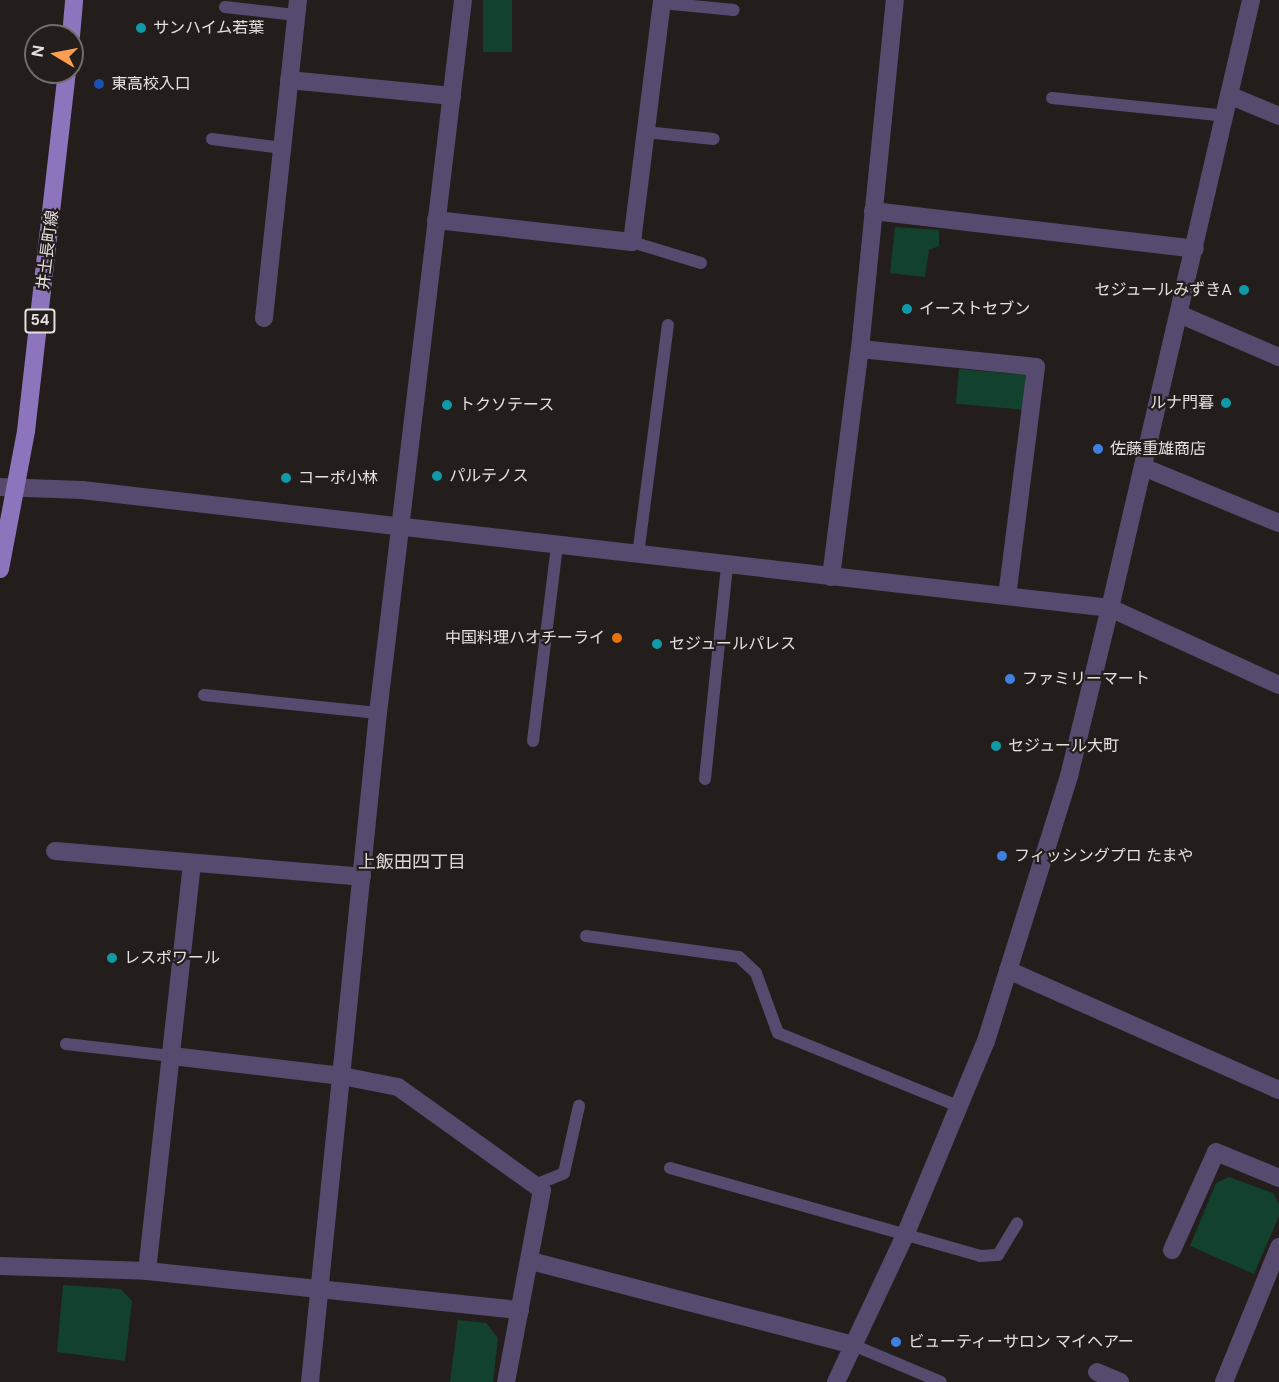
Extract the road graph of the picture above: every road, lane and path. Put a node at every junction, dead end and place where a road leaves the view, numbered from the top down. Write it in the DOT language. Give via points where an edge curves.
graph roads {
  1 [pos="74,0"];
  2 [pos="463,0"];
  3 [pos="896,0"];
  4 [pos="1251,0"];
  5 [pos="662,1"];
  6 [pos="225,7"];
  7 [pos="297,7"];
  8 [pos="734,10"];
  9 [pos="72,24"];
  10 [pos="289,80"];
  11 [pos="65,84"];
  12 [pos="452,96"];
  13 [pos="1231,96"];
  14 [pos="1052,98"];
  15 [pos="1227,116"];
  16 [pos="1279,116"];
  17 [pos="645,132"];
  18 [pos="212,139"];
  19 [pos="714,140"];
  20 [pos="282,148"];
  21 [pos="873,211"];
  22 [pos="436,220"];
  23 [pos="632,242"];
  24 [pos="1195,249"];
  25 [pos="700,263"];
  26 [pos="1179,314"];
  27 [pos="264,318"];
  28 [pos="668,325"];
  29 [pos="860,349"];
  30 [pos="1279,357"];
  31 [pos="1143,467"];
  32 [pos="9,487"];
  33 [pos="1279,523"];
  34 [pos="401,527"];
  35 [pos="557,545"];
  36 [pos="638,555"];
  37 [pos="728,565"];
  38 [pos="0,569"];
  39 [pos="831,577"];
  40 [pos="1007,595"];
  41 [pos="1110,608"];
  42 [pos="1279,685"];
  43 [pos="204,695"];
  44 [pos="378,713"];
  45 [pos="532,741"];
  46 [pos="705,779"];
  47 [pos="55,851"];
  48 [pos="192,864"];
  49 [pos="362,877"];
  50 [pos="586,936"];
  51 [pos="1008,970"];
  52 [pos="66,1044"];
  53 [pos="172,1056"];
  54 [pos="342,1076"];
  55 [pos="1279,1090"];
  56 [pos="579,1106"];
  57 [pos="958,1106"];
  58 [pos="670,1168"];
  59 [pos="1279,1178"];
  60 [pos="536,1185"];
  61 [pos="1017,1223"];
  62 [pos="906,1233"];
  63 [pos="1279,1247"];
  64 [pos="1172,1250"];
  65 [pos="531,1261"];
  66 [pos="0,1266"];
  67 [pos="147,1270"];
  68 [pos="322,1288"];
  69 [pos="520,1310"];
  70 [pos="852,1345"];
  71 [pos="1097,1372"];
  72 [pos="310,1382"];
  73 [pos="506,1382"];
  74 [pos="836,1382"];
  75 [pos="941,1382"];
  76 [pos="1120,1382"];
  77 [pos="1224,1382"];
  1 -- 9 [label="main road"];
  2 -- 12 [label="street"];
  3 -- 21 [label="street"];
  4 -- 13 [label="street"];
  5 -- 8 [label="lane"];
  5 -- 17 [label="street"];
  6 -- 7 [label="lane"];
  7 -- 10 [label="street"];
  10 -- 12 [label="street"];
  10 -- 20 [label="street"];
  11 -- 32 [label="main road, 井土長町線 / 54"];
  12 -- 22 [label="street"];
  13 -- 15 [label="street"];
  13 -- 16 [label="street"];
  14 -- 15 [label="lane"];
  15 -- 24 [label="street"];
  17 -- 19 [label="lane"];
  17 -- 23 [label="street"];
  18 -- 20 [label="lane"];
  20 -- 27 [label="street"];
  21 -- 24 [label="street"];
  21 -- 29 [label="street"];
  22 -- 23 [label="street"];
  22 -- 34 [label="street"];
  23 -- 25 [label="lane"];
  24 -- 26 [label="street"];
  26 -- 30 [label="street"];
  26 -- 31 [label="street"];
  28 -- 36 [label="lane"];
  29 -- 39 [label="street"];
  29 -- 40 [label="street" via="1036,367"];
  31 -- 33 [label="street"];
  31 -- 41 [label="street"];
  32 -- 34 [label="street" via="82,490"];
  32 -- 38 [label="main road, 井土長町線 / 54"];
  34 -- 35 [label="street"];
  34 -- 44 [label="street"];
  35 -- 36 [label="street"];
  35 -- 45 [label="lane"];
  36 -- 37 [label="street"];
  37 -- 39 [label="street"];
  37 -- 46 [label="lane"];
  39 -- 40 [label="street"];
  40 -- 41 [label="street"];
  41 -- 42 [label="street"];
  41 -- 51 [label="street" via="1069,776"];
  43 -- 44 [label="lane"];
  44 -- 49 [label="street"];
  47 -- 48 [label="street"];
  48 -- 49 [label="street"];
  48 -- 53 [label="street"];
  49 -- 54 [label="street"];
  50 -- 57 [label="lane" via="740,957 756,973 778,1033"];
  51 -- 55 [label="street"];
  51 -- 57 [label="street" via="986,1041"];
  52 -- 53 [label="lane"];
  53 -- 54 [label="street"];
  53 -- 67 [label="street"];
  54 -- 60 [label="street" via="398,1087"];
  54 -- 68 [label="street"];
  56 -- 60 [label="lane" via="564,1173"];
  57 -- 62 [label="street"];
  58 -- 62 [label="lane"];
  59 -- 64 [label="street" via="1216,1152"];
  60 -- 65 [label="street" via="542,1190"];
  61 -- 62 [label="lane" via="998,1255 980,1256"];
  62 -- 70 [label="street"];
  63 -- 77 [label="street"];
  65 -- 69 [label="street"];
  65 -- 70 [label="street"];
  66 -- 67 [label="street"];
  67 -- 68 [label="street"];
  68 -- 69 [label="street"];
  68 -- 72 [label="street"];
  69 -- 73 [label="street"];
  70 -- 74 [label="street"];
  70 -- 75 [label="lane"];
  71 -- 76 [label="street"];
}
